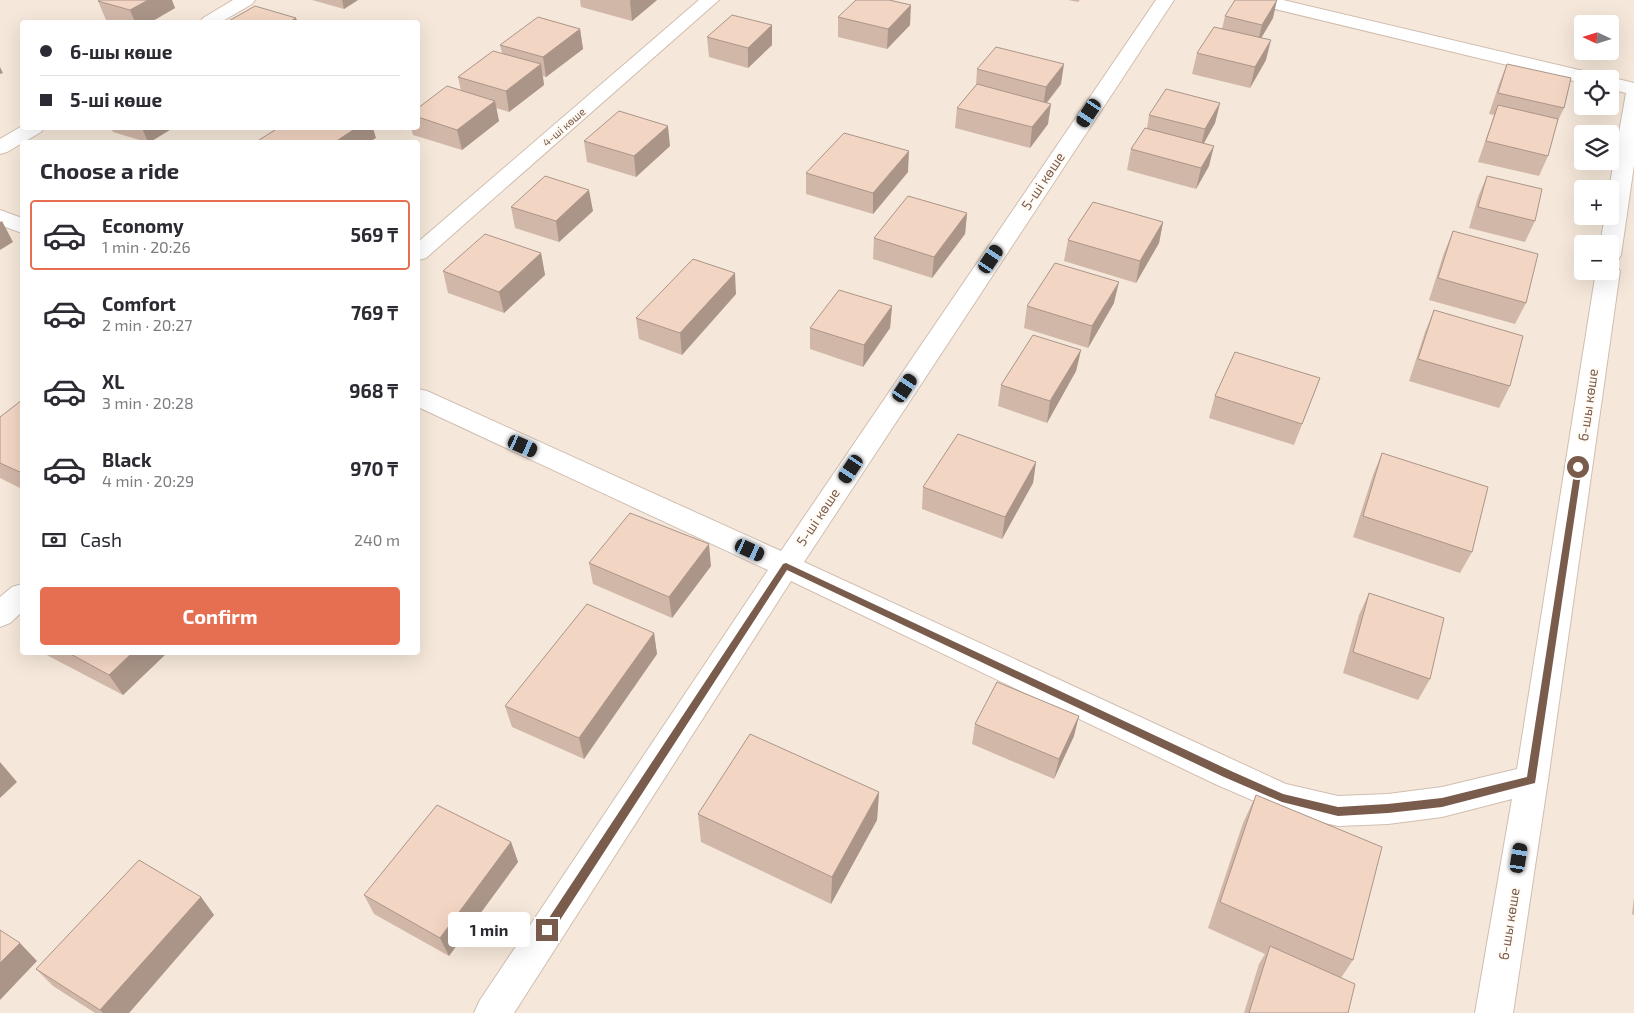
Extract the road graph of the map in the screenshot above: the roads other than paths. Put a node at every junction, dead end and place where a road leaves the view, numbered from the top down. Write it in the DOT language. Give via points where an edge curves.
graph roads {
  1 [pos="246,0"];
  2 [pos="710,0"];
  3 [pos="1165,0"];
  4 [pos="1260,0"];
  5 [pos="212,20"];
  6 [pos="1574,75"];
  7 [pos="1619,85"];
  8 [pos="1634,89"];
  9 [pos="1634,94"];
  10 [pos="31,130"];
  11 [pos="0,148"];
  12 [pos="0,216"];
  13 [pos="20,225"];
  14 [pos="1613,235"];
  15 [pos="420,251"];
  16 [pos="1607,280"];
  17 [pos="420,398"];
  18 [pos="786,566"];
  19 [pos="20,597"];
  20 [pos="0,614"];
  21 [pos="1532,780"];
  22 [pos="493,1013"];
  23 [pos="1494,1013"];
  1 -- 5 [label="street"];
  2 -- 15 [label="street, 4-ші көше"];
  3 -- 18 [label="street, 5-ші көше"];
  4 -- 6 [label="street"];
  7 -- 8 [label="street"];
  9 -- 14 [label="street"];
  10 -- 11 [label="street"];
  12 -- 13 [label="street"];
  16 -- 21 [label="street, 6-шы көше"];
  17 -- 18 [label="street"];
  18 -- 21 [label="street" via="1282,798 1338,811 1388,809 1442,802"];
  18 -- 22 [label="street, 5-ші көше"];
  19 -- 20 [label="street"];
  21 -- 23 [label="street, 6-шы көше"];
}
